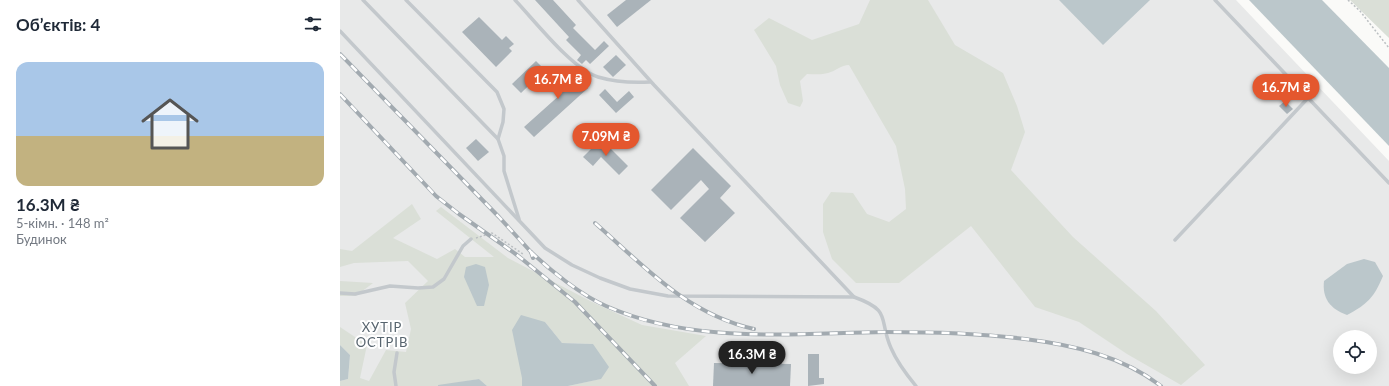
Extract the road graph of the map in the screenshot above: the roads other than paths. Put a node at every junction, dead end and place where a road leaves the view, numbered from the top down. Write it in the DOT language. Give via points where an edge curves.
graph roads {
  1 [pos="363,0"];
  2 [pos="406,0"];
  3 [pos="515,0"];
  4 [pos="578,0"];
  5 [pos="1215,0"];
  6 [pos="340,31"];
  7 [pos="650,82"];
  8 [pos="1308,98"];
  9 [pos="498,139"];
  10 [pos="1389,183"];
  11 [pos="519,220"];
  12 [pos="471,239"];
  13 [pos="1175,240"];
  14 [pos="340,293"];
  15 [pos="854,297"];
  16 [pos="397,353"];
  17 [pos="396,386"];
  18 [pos="916,386"];
  1 -- 9 [label="lane"];
  2 -- 9 [label="lane" via="497,92 504,108"];
  3 -- 7 [label="lane" via="575,63 598,77 632,83"];
  4 -- 7 [label="lane"];
  5 -- 8 [label="lane"];
  6 -- 11 [label="lane"];
  7 -- 15 [label="lane"];
  8 -- 10 [label="lane"];
  8 -- 13 [label="lane"];
  9 -- 11 [label="lane" via="504,156 504,171"];
  11 -- 15 [label="lane" via="545,248 572,265 630,289 668,296"];
  12 -- 14 [label="lane" via="463,246 444,279 433,287 390,286 355,294"];
  15 -- 18 [label="lane" via="879,310 884,318 889,345 896,361"];
  16 -- 17 [label="lane" via="394,372"];
}
